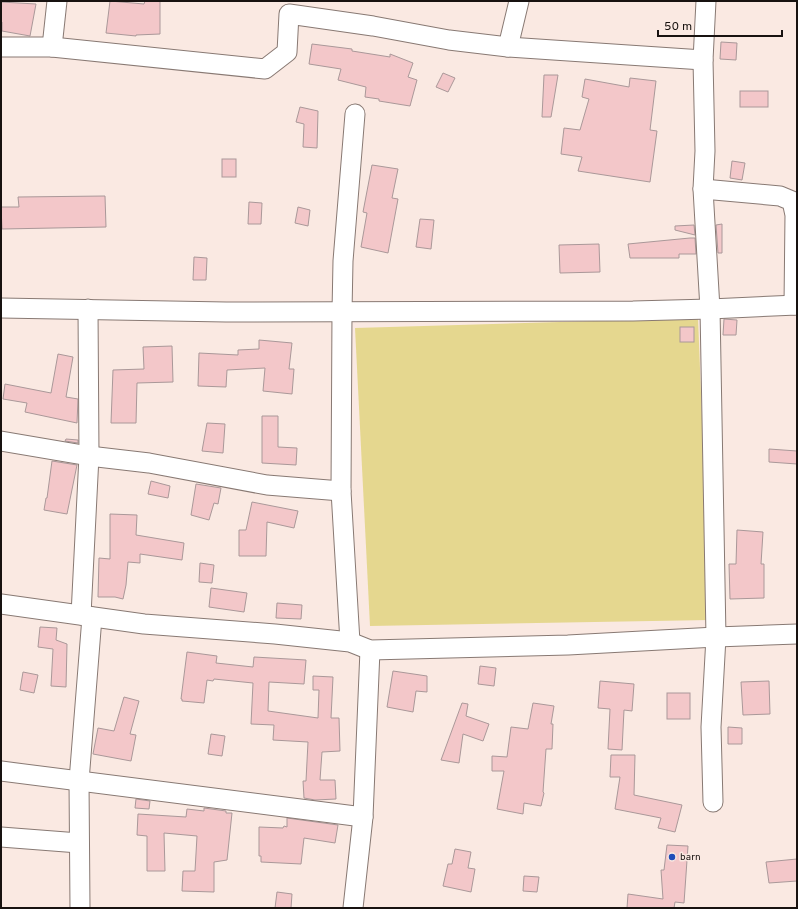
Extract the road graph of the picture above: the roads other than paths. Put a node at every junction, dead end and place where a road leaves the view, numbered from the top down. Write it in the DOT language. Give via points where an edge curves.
graph roads {
  1 [pos="57,1"];
  2 [pos="519,1"];
  3 [pos="706,1"];
  4 [pos="1,47"];
  5 [pos="52,47"];
  6 [pos="508,47"];
  7 [pos="703,60"];
  8 [pos="355,114"];
  9 [pos="703,189"];
  10 [pos="796,305"];
  11 [pos="1,308"];
  12 [pos="88,309"];
  13 [pos="710,309"];
  14 [pos="342,312"];
  15 [pos="1,440"];
  16 [pos="89,456"];
  17 [pos="341,491"];
  18 [pos="1,604"];
  19 [pos="86,616"];
  20 [pos="797,634"];
  21 [pos="716,637"];
  22 [pos="350,642"];
  23 [pos="370,650"];
  24 [pos="1,771"];
  25 [pos="79,781"];
  26 [pos="713,802"];
  27 [pos="363,817"];
  28 [pos="1,837"];
  29 [pos="79,843"];
  30 [pos="80,908"];
  31 [pos="353,908"];
  1 -- 5 [label="street"];
  2 -- 6 [label="street"];
  3 -- 7 [label="street"];
  4 -- 5 [label="street"];
  5 -- 6 [label="street" via="265,70 287,52 289,14"];
  6 -- 7 [label="street"];
  7 -- 9 [label="street"];
  8 -- 14 [label="street" via="343,261"];
  9 -- 10 [label="street" via="780,196 792,201 795,215"];
  9 -- 13 [label="street"];
  10 -- 13 [label="street"];
  11 -- 12 [label="street"];
  12 -- 14 [label="street"];
  12 -- 16 [label="street"];
  13 -- 14 [label="street"];
  13 -- 21 [label="street"];
  14 -- 17 [label="street"];
  15 -- 16 [label="street"];
  16 -- 17 [label="street" via="149,463 267,485"];
  16 -- 19 [label="street"];
  17 -- 22 [label="street"];
  18 -- 19 [label="street"];
  19 -- 22 [label="street" via="144,624"];
  19 -- 25 [label="street"];
  20 -- 21 [label="street"];
  21 -- 23 [label="street" via="568,645"];
  21 -- 26 [label="street" via="711,727"];
  22 -- 23 [label="street"];
  23 -- 27 [label="street"];
  24 -- 25 [label="street"];
  25 -- 27 [label="street"];
  25 -- 29 [label="street"];
  27 -- 31 [label="street"];
  28 -- 29 [label="street"];
  29 -- 30 [label="street"];
}
